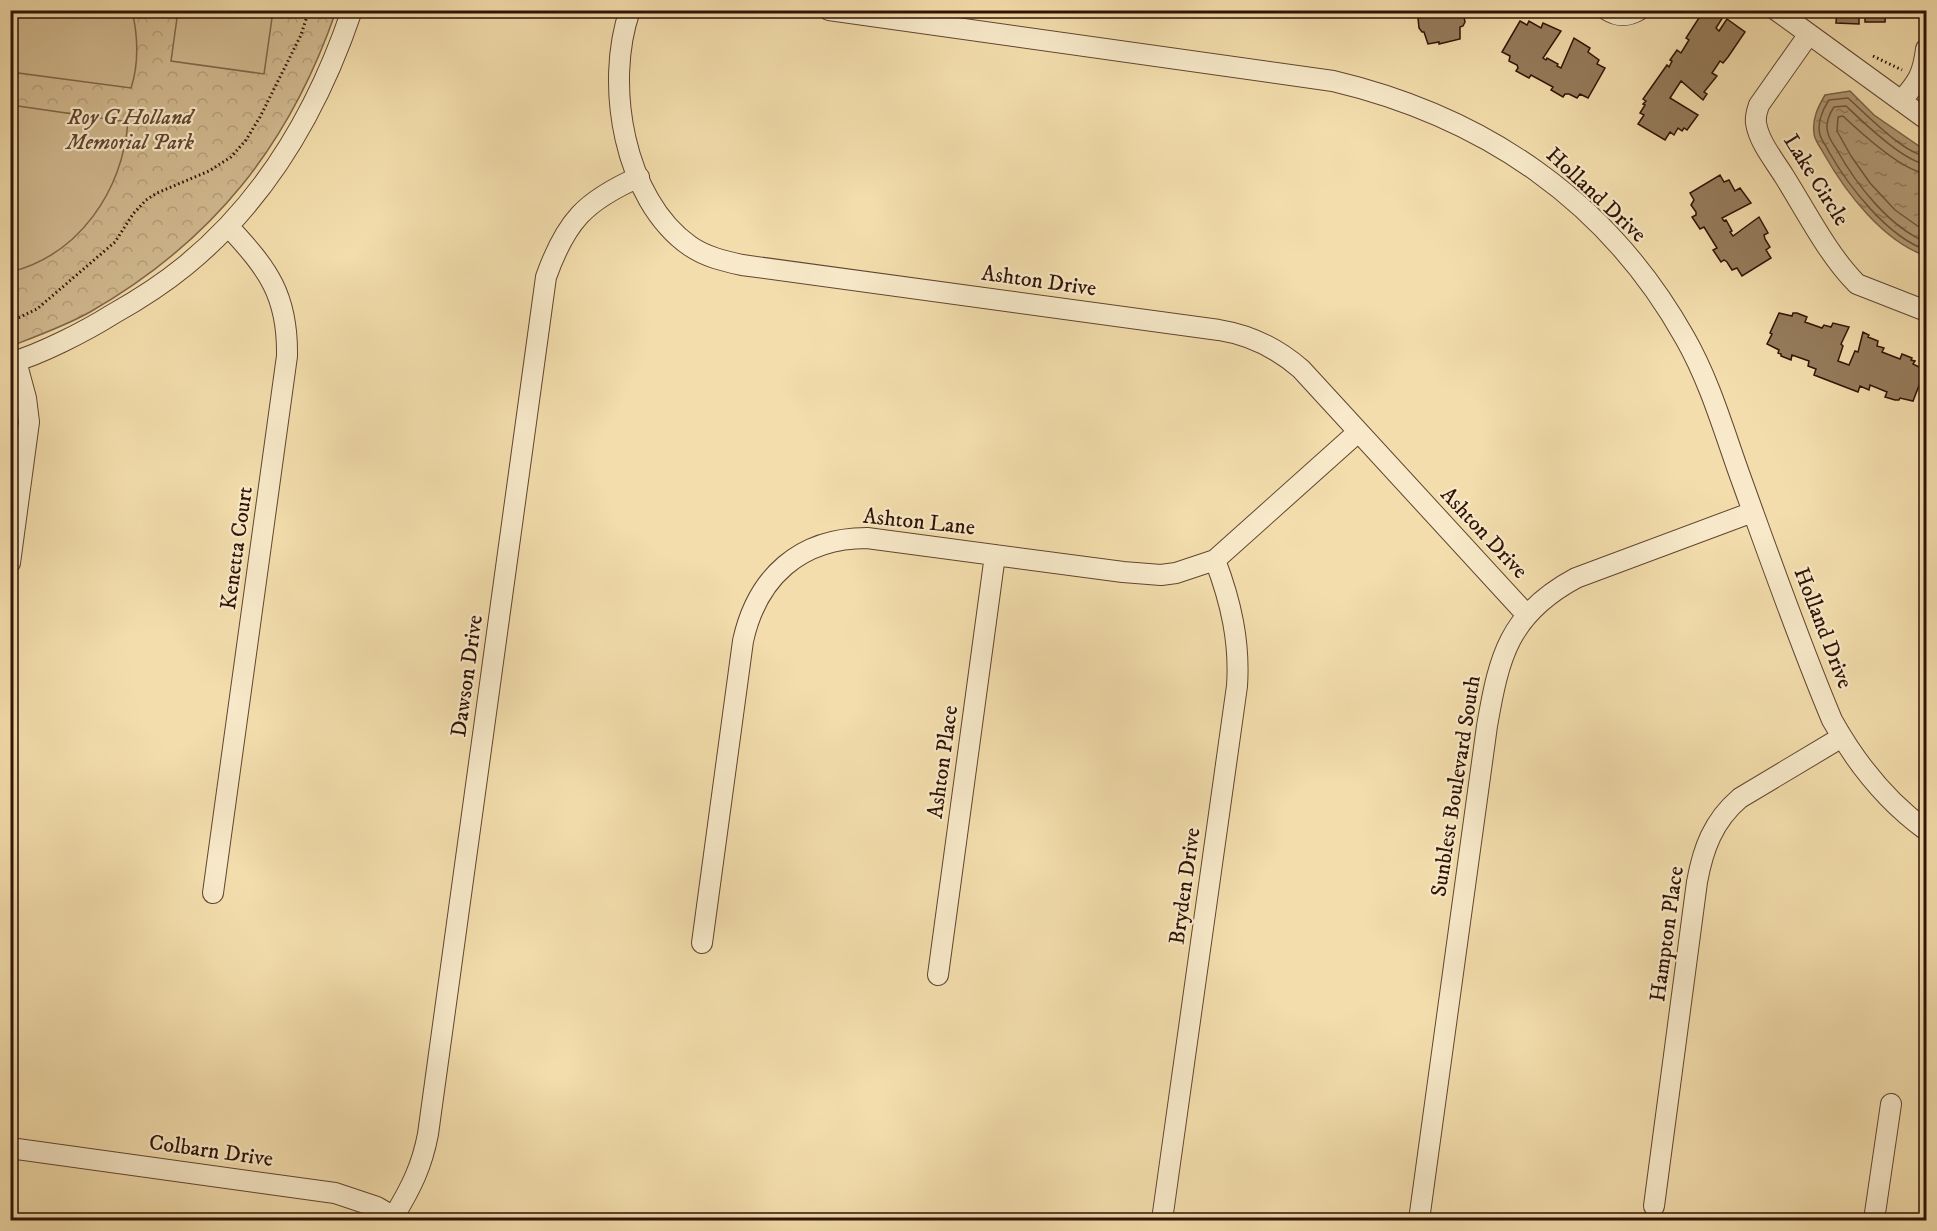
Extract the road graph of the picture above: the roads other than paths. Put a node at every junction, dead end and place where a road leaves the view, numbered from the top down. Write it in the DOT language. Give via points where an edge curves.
graph roads {
  1 [pos="352,10"];
  2 [pos="630,10"];
  3 [pos="829,10"];
  4 [pos="1607,10"];
  5 [pos="1639,10"];
  6 [pos="1776,10"];
  7 [pos="1809,34"];
  8 [pos="1926,49"];
  9 [pos="1901,101"];
  10 [pos="1926,119"];
  11 [pos="639,177"];
  12 [pos="228,226"];
  13 [pos="1926,311"];
  14 [pos="13,362"];
  15 [pos="1358,432"];
  16 [pos="1753,512"];
  17 [pos="995,555"];
  18 [pos="1215,560"];
  19 [pos="10,563"];
  20 [pos="1526,614"];
  21 [pos="1842,737"];
  22 [pos="1926,830"];
  23 [pos="213,893"];
  24 [pos="702,943"];
  25 [pos="938,975"];
  26 [pos="1891,1104"];
  27 [pos="10,1148"];
  28 [pos="1654,1206"];
  29 [pos="397,1218"];
  30 [pos="1162,1221"];
  31 [pos="1419,1221"];
  32 [pos="1874,1221"];
  1 -- 12 [label="street" via="311,110 278,164"];
  2 -- 11 [label="street, Ashton Drive" via="620,54 618,96"];
  3 -- 16 [label="street, Holland Drive" via="1333,81 1409,103 1494,143 1530,165 1570,198 1638,266 1703,374"];
  4 -- 5 [label="street" via="1626,16"];
  6 -- 7 [label="street"];
  7 -- 9 [label="street"];
  7 -- 13 [label="street, Lake Circle" via="1759,105 1756,124 1848,276 1857,284"];
  8 -- 9 [label="street" via="1917,84"];
  9 -- 10 [label="street"];
  11 -- 15 [label="street, Ashton Drive" via="651,206 666,226 689,246 717,259 1241,334 1291,360"];
  11 -- 29 [label="street, Dawson Drive" via="603,195 580,215 556,251 546,277 428,1134 420,1167"];
  12 -- 14 [label="street" via="184,267 138,300"];
  12 -- 23 [label="street, Kenetta Court" via="261,263 274,285 286,325 287,356"];
  14 -- 19 [label="street" via="26,398 29,422"];
  15 -- 18 [label="street, Ashton Lane"];
  15 -- 20 [label="street, Ashton Drive"];
  16 -- 20 [label="street, Sunblest Boulevard South" via="1575,578"];
  16 -- 21 [label="street, Holland Drive" via="1824,701"];
  17 -- 18 [label="street, Ashton Lane" via="1153,575 1191,570"];
  17 -- 24 [label="street, Ashton Lane" via="879,539 846,539 802,553 783,566 765,587 750,615 743,641"];
  17 -- 25 [label="street, Ashton Place"];
  18 -- 30 [label="street, Bryden Drive" via="1238,644 1238,675"];
  20 -- 31 [label="street, Sunblest Boulevard South" via="1505,650 1492,694"];
  21 -- 22 [label="street, Holland Drive" via="1884,793"];
  21 -- 28 [label="street, Hampton Place" via="1740,798 1708,840 1697,882"];
  26 -- 32 [label="street"];
  27 -- 29 [label="street, Colbarn Drive" via="335,1193"];
}
